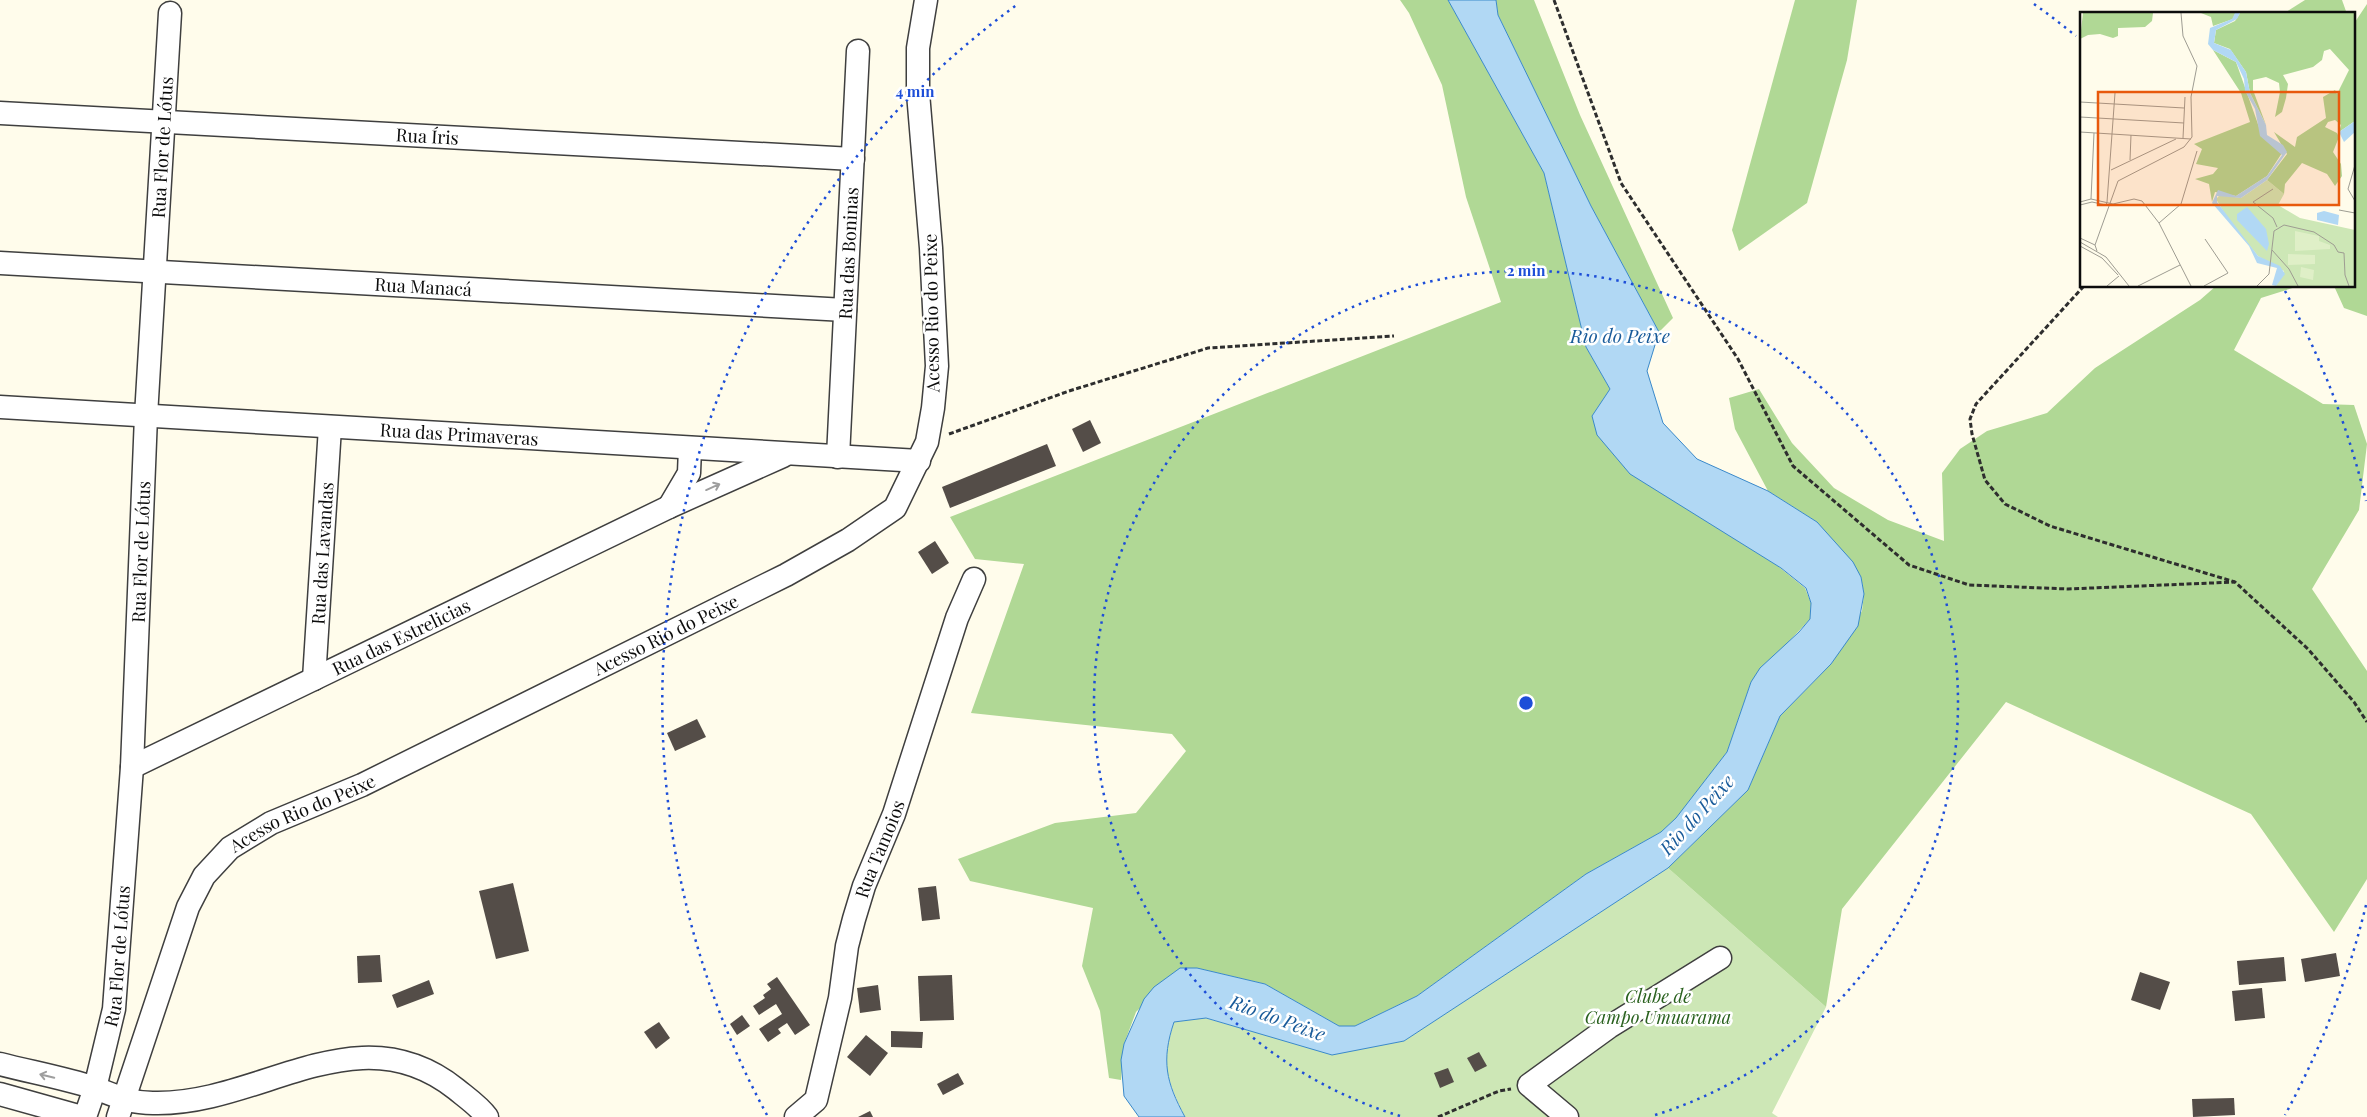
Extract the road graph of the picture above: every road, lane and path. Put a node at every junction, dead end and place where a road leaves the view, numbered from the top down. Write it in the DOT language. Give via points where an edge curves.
graph roads {
  1 [pos="926,0"];
  2 [pos="1554,0"];
  3 [pos="170,13"];
  4 [pos="858,51"];
  5 [pos="0,113"];
  6 [pos="163,122"];
  7 [pos="853,159"];
  8 [pos="0,263"];
  9 [pos="154,272"];
  10 [pos="2082,288"];
  11 [pos="845,310"];
  12 [pos="1394,336"];
  13 [pos="0,407"];
  14 [pos="146,416"];
  15 [pos="330,427"];
  16 [pos="690,448"];
  17 [pos="923,452"];
  18 [pos="787,454"];
  19 [pos="838,457"];
  20 [pos="669,507"];
  21 [pos="974,579"];
  22 [pos="2235,582"];
  23 [pos="314,680"];
  24 [pos="2367,722"];
  25 [pos="132,767"];
  26 [pos="1720,958"];
  27 [pos="0,1064"];
  28 [pos="1529,1085"];
  29 [pos="95,1088"];
  30 [pos="0,1094"];
  31 [pos="121,1109"];
  32 [pos="84,1117"];
  33 [pos="488,1117"];
  34 [pos="796,1117"];
  35 [pos="1438,1117"];
  36 [pos="1567,1117"];
  1 -- 17 [label="street, Acesso Rio do Peixe" via="918,48 918,93 932,248 936,366 933,408"];
  2 -- 22 [label="path" via="1621,183 1738,359 1793,466 1800,472 1909,565 1968,585 2068,589"];
  3 -- 6 [label="street, Rua Flor de Lótus"];
  4 -- 7 [label="street, Rua das Boninas"];
  5 -- 6 [label="street, Rua Íris"];
  6 -- 7 [label="street, Rua Íris"];
  6 -- 9 [label="street, Rua Flor de Lótus"];
  7 -- 11 [label="street, Rua das Boninas"];
  8 -- 9 [label="street, Rua Manacá"];
  9 -- 11 [label="street, Rua Manacá"];
  9 -- 14 [label="street, Rua Flor de Lótus"];
  10 -- 22 [label="path" via="1976,404 1970,419 1985,480 2005,504 2050,526"];
  11 -- 19 [label="street, Rua das Boninas"];
  12 -- 17 [label="path" via="1208,348 1069,391"];
  13 -- 14 [label="street, Rua das Primaveras"];
  14 -- 15 [label="street, Rua das Primaveras"];
  14 -- 25 [label="street, Rua Flor de Lótus"];
  15 -- 16 [label="street, Rua das Primaveras"];
  15 -- 23 [label="street, Rua das Lavandas"];
  16 -- 18 [label="street, Rua das Primaveras"];
  16 -- 20 [label="street" via="688,473"];
  17 -- 19 [label="street, Rua das Primaveras"];
  17 -- 31 [label="street, Acesso Rio do Peixe" via="895,508 848,540 786,575 362,785 271,823 230,848 204,876 188,907"];
  18 -- 19 [label="street, Rua das Primaveras"];
  20 -- 18 [label="street, Rua das Estrelicias, one-way"];
  20 -- 23 [label="street, Rua das Estrelicias"];
  21 -- 34 [label="street, Rua Tamoios" via="958,618 894,814 864,886 847,946 840,998 816,1100"];
  22 -- 24 [label="path" via="2308,649"];
  23 -- 25 [label="street, Rua das Estrelicias"];
  25 -- 29 [label="street, Rua Flor de Lótus" via="114,1009"];
  26 -- 28 [label="street" via="1609,1027"];
  29 -- 27 [label="street, one-way"];
  28 -- 35 [label="path" via="1499,1091"];
  28 -- 36 [label="street"];
  29 -- 31 [label="street"];
  29 -- 32 [label="street, Rua Flor de Lótus"];
  30 -- 32 [label="street"];
  31 -- 33 [label="street" via="217,1095 362,1056 390,1058 440,1077"];
}
